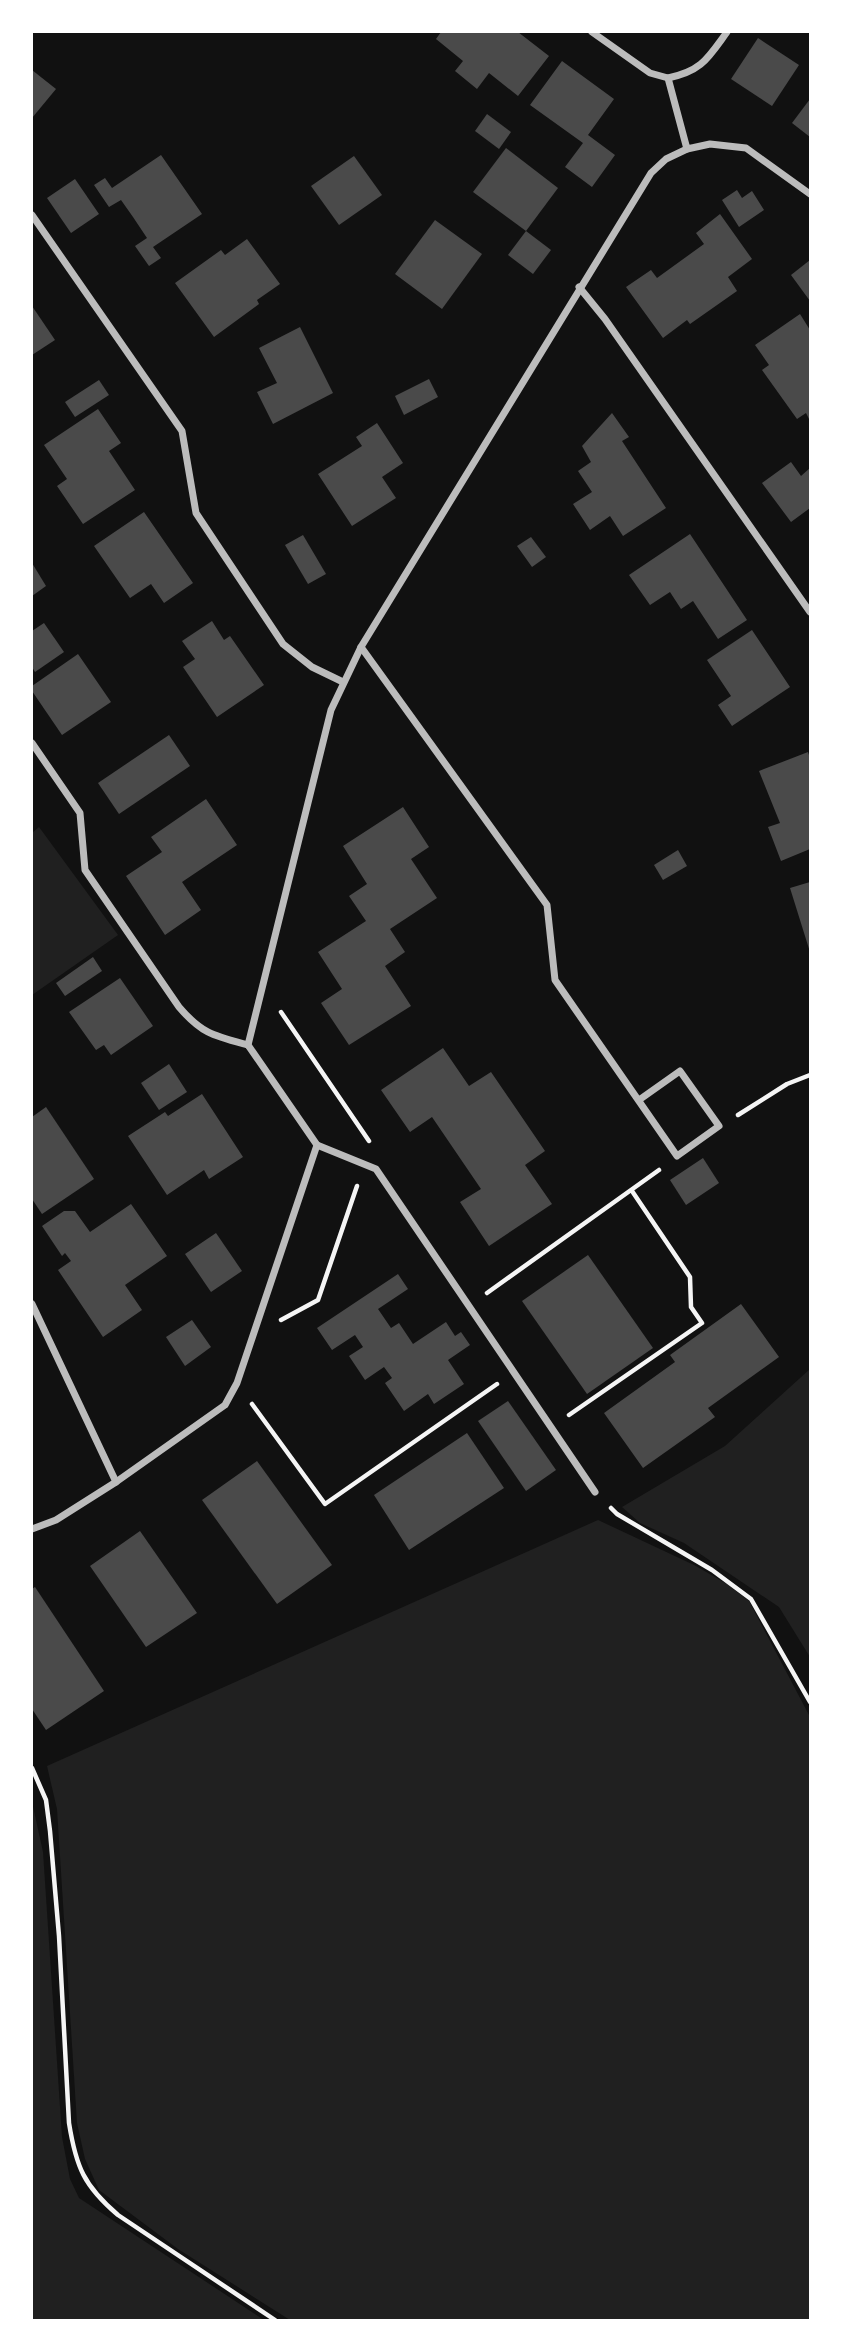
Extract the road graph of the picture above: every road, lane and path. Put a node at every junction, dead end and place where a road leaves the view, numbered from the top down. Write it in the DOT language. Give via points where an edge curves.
graph roads {
  1 [pos="592,32"];
  2 [pos="727,32"];
  3 [pos="668,78"];
  4 [pos="687,149"];
  5 [pos="810,194"];
  6 [pos="32,215"];
  7 [pos="579,287"];
  8 [pos="810,612"];
  9 [pos="361,647"];
  10 [pos="343,681"];
  11 [pos="32,743"];
  12 [pos="263,987"];
  13 [pos="248,1045"];
  14 [pos="810,1075"];
  15 [pos="639,1100"];
  16 [pos="719,1126"];
  17 [pos="317,1145"];
  18 [pos="677,1156"];
  19 [pos="365,1164"];
  20 [pos="632,1191"];
  21 [pos="485,1294"];
  22 [pos="32,1304"];
  23 [pos="280,1321"];
  24 [pos="513,1373"];
  25 [pos="237,1383"];
  26 [pos="256,1392"];
  27 [pos="252,1404"];
  28 [pos="573,1412"];
  29 [pos="116,1482"];
  30 [pos="595,1492"];
  31 [pos="32,1528"];
  32 [pos="810,1702"];
  33 [pos="32,1768"];
  34 [pos="275,2320"];
  1 -- 3 [label="street" via="650,73"];
  2 -- 3 [label="street" via="703,65"];
  3 -- 4 [label="street"];
  4 -- 5 [label="street" via="710,144 746,148"];
  4 -- 7 [label="street" via="651,173"];
  6 -- 10 [label="street" via="182,430 196,513 268,622 283,643 312,667"];
  7 -- 8 [label="street"];
  7 -- 9 [label="street"];
  9 -- 10 [label="street"];
  9 -- 15 [label="street" via="547,905 555,980"];
  10 -- 12 [label="street" via="331,710"];
  11 -- 13 [label="street" via="80,813 85,870 180,1007 195,1025"];
  12 -- 13 [label="street"];
  12 -- 19 [label="path" via="370,1143"];
  13 -- 17 [label="street"];
  14 -- 16 [label="path"];
  15 -- 16 [label="street" via="680,1070"];
  15 -- 18 [label="street"];
  16 -- 18 [label="street"];
  17 -- 19 [label="street"];
  17 -- 25 [label="street"];
  18 -- 20 [label="path"];
  19 -- 23 [label="path" via="318,1300"];
  19 -- 24 [label="street" via="376,1169"];
  20 -- 21 [label="path"];
  20 -- 28 [label="path" via="690,1277 691,1307 702,1323"];
  22 -- 29 [label="street"];
  24 -- 27 [label="path" via="325,1504"];
  24 -- 30 [label="street"];
  25 -- 27 [label="path"];
  25 -- 29 [label="street" via="225,1405"];
  26 -- 27 [label="path"];
  29 -- 31 [label="street" via="56,1520"];
  30 -- 32 [label="path" via="617,1514 712,1570 751,1599"];
  33 -- 34 [label="path" via="46,1800 50,1831 69,2123 82,2173 95,2195 118,2215"];
}
